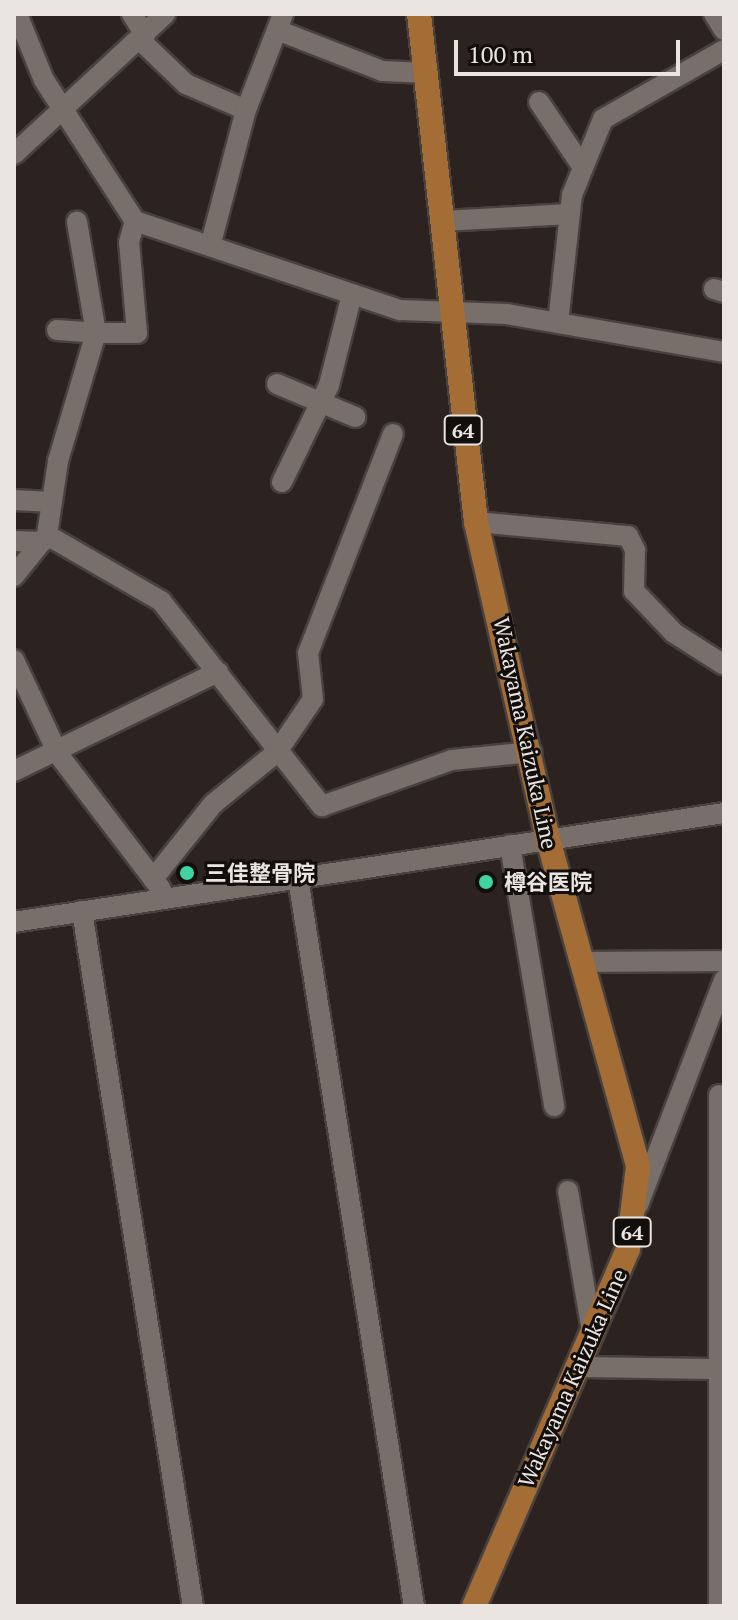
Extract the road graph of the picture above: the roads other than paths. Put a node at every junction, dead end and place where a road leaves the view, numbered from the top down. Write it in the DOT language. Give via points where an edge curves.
graph roads {
  1 [pos="17,14"];
  2 [pos="132,14"];
  3 [pos="165,14"];
  4 [pos="419,14"];
  5 [pos="714,14"];
  6 [pos="280,22"];
  7 [pos="724,30"];
  8 [pos="142,38"];
  9 [pos="724,50"];
  10 [pos="427,73"];
  11 [pos="539,102"];
  12 [pos="64,109"];
  13 [pos="246,110"];
  14 [pos="14,154"];
  15 [pos="582,166"];
  16 [pos="570,214"];
  17 [pos="135,221"];
  18 [pos="443,221"];
  19 [pos="77,222"];
  20 [pos="211,243"];
  21 [pos="352,294"];
  22 [pos="453,313"];
  23 [pos="558,323"];
  24 [pos="57,330"];
  25 [pos="96,333"];
  26 [pos="724,352"];
  27 [pos="277,384"];
  28 [pos="319,405"];
  29 [pos="355,417"];
  30 [pos="393,434"];
  31 [pos="282,482"];
  32 [pos="14,500"];
  33 [pos="52,502"];
  34 [pos="476,522"];
  35 [pos="45,538"];
  36 [pos="14,541"];
  37 [pos="14,576"];
  38 [pos="14,660"];
  39 [pos="724,665"];
  40 [pos="218,672"];
  41 [pos="277,752"];
  42 [pos="532,752"];
  43 [pos="58,754"];
  44 [pos="14,771"];
  45 [pos="724,813"];
  46 [pos="548,839"];
  47 [pos="510,845"];
  48 [pos="298,878"];
  49 [pos="153,879"];
  50 [pos="169,898"];
  51 [pos="82,911"];
  52 [pos="14,922"];
  53 [pos="724,961"];
  54 [pos="583,962"];
  55 [pos="724,980"];
  56 [pos="682,1095"];
  57 [pos="722,1095"];
  58 [pos="554,1106"];
  59 [pos="568,1191"];
  60 [pos="638,1205"];
  61 [pos="592,1331"];
  62 [pos="721,1359"];
  63 [pos="576,1367"];
  64 [pos="193,1606"];
  65 [pos="414,1606"];
  66 [pos="474,1606"];
  67 [pos="719,1606"];
  1 -- 12 [label="street"];
  2 -- 8 [label="street"];
  3 -- 8 [label="street"];
  4 -- 10 [label="main road, Wakayama Kaizuka Line / 64"];
  5 -- 7 [label="street"];
  6 -- 10 [label="street" via="382,71"];
  6 -- 13 [label="street"];
  8 -- 12 [label="street"];
  8 -- 13 [label="street" via="186,84"];
  9 -- 15 [label="street" via="603,119"];
  10 -- 18 [label="main road, Wakayama Kaizuka Line / 64"];
  11 -- 15 [label="street"];
  12 -- 14 [label="street"];
  12 -- 17 [label="street"];
  13 -- 20 [label="street"];
  15 -- 16 [label="street"];
  16 -- 18 [label="street"];
  16 -- 23 [label="street"];
  17 -- 20 [label="street"];
  17 -- 25 [label="street" via="129,242 137,333"];
  18 -- 22 [label="main road, Wakayama Kaizuka Line / 64"];
  19 -- 25 [label="street"];
  20 -- 21 [label="street"];
  21 -- 22 [label="street" via="400,310"];
  21 -- 28 [label="street"];
  22 -- 23 [label="street"];
  22 -- 34 [label="main road, Wakayama Kaizuka Line / 64"];
  23 -- 26 [label="street"];
  24 -- 25 [label="street"];
  25 -- 33 [label="street"];
  27 -- 28 [label="street"];
  28 -- 29 [label="street"];
  28 -- 31 [label="street"];
  30 -- 41 [label="street" via="308,653 313,699"];
  32 -- 33 [label="street"];
  33 -- 35 [label="street"];
  34 -- 39 [label="street" via="628,536 635,550 634,591 674,633"];
  34 -- 42 [label="main road, Wakayama Kaizuka Line / 64"];
  35 -- 36 [label="street"];
  35 -- 37 [label="street"];
  35 -- 40 [label="street" via="161,601"];
  38 -- 43 [label="street"];
  40 -- 41 [label="street"];
  40 -- 43 [label="street"];
  41 -- 42 [label="street" via="322,806 452,760"];
  41 -- 49 [label="street" via="213,804"];
  42 -- 46 [label="main road, Wakayama Kaizuka Line / 64"];
  43 -- 44 [label="street"];
  43 -- 49 [label="street"];
  45 -- 46 [label="street"];
  46 -- 47 [label="street"];
  46 -- 54 [label="main road, Wakayama Kaizuka Line / 64"];
  47 -- 48 [label="street"];
  47 -- 58 [label="street"];
  48 -- 50 [label="street"];
  48 -- 65 [label="street"];
  49 -- 50 [label="street"];
  50 -- 51 [label="street"];
  51 -- 52 [label="street"];
  51 -- 64 [label="street"];
  53 -- 54 [label="street"];
  54 -- 60 [label="main road, Wakayama Kaizuka Line / 64" via="636,1147"];
  55 -- 56 [label="street"];
  56 -- 57 [label="street"];
  56 -- 60 [label="street"];
  57 -- 62 [label="street"];
  59 -- 61 [label="street"];
  60 -- 61 [label="main road, Wakayama Kaizuka Line / 64" via="628,1249"];
  61 -- 63 [label="main road, Wakayama Kaizuka Line / 64"];
  62 -- 63 [label="street"];
  62 -- 67 [label="street"];
  63 -- 66 [label="main road, Wakayama Kaizuka Line / 64"];
}
